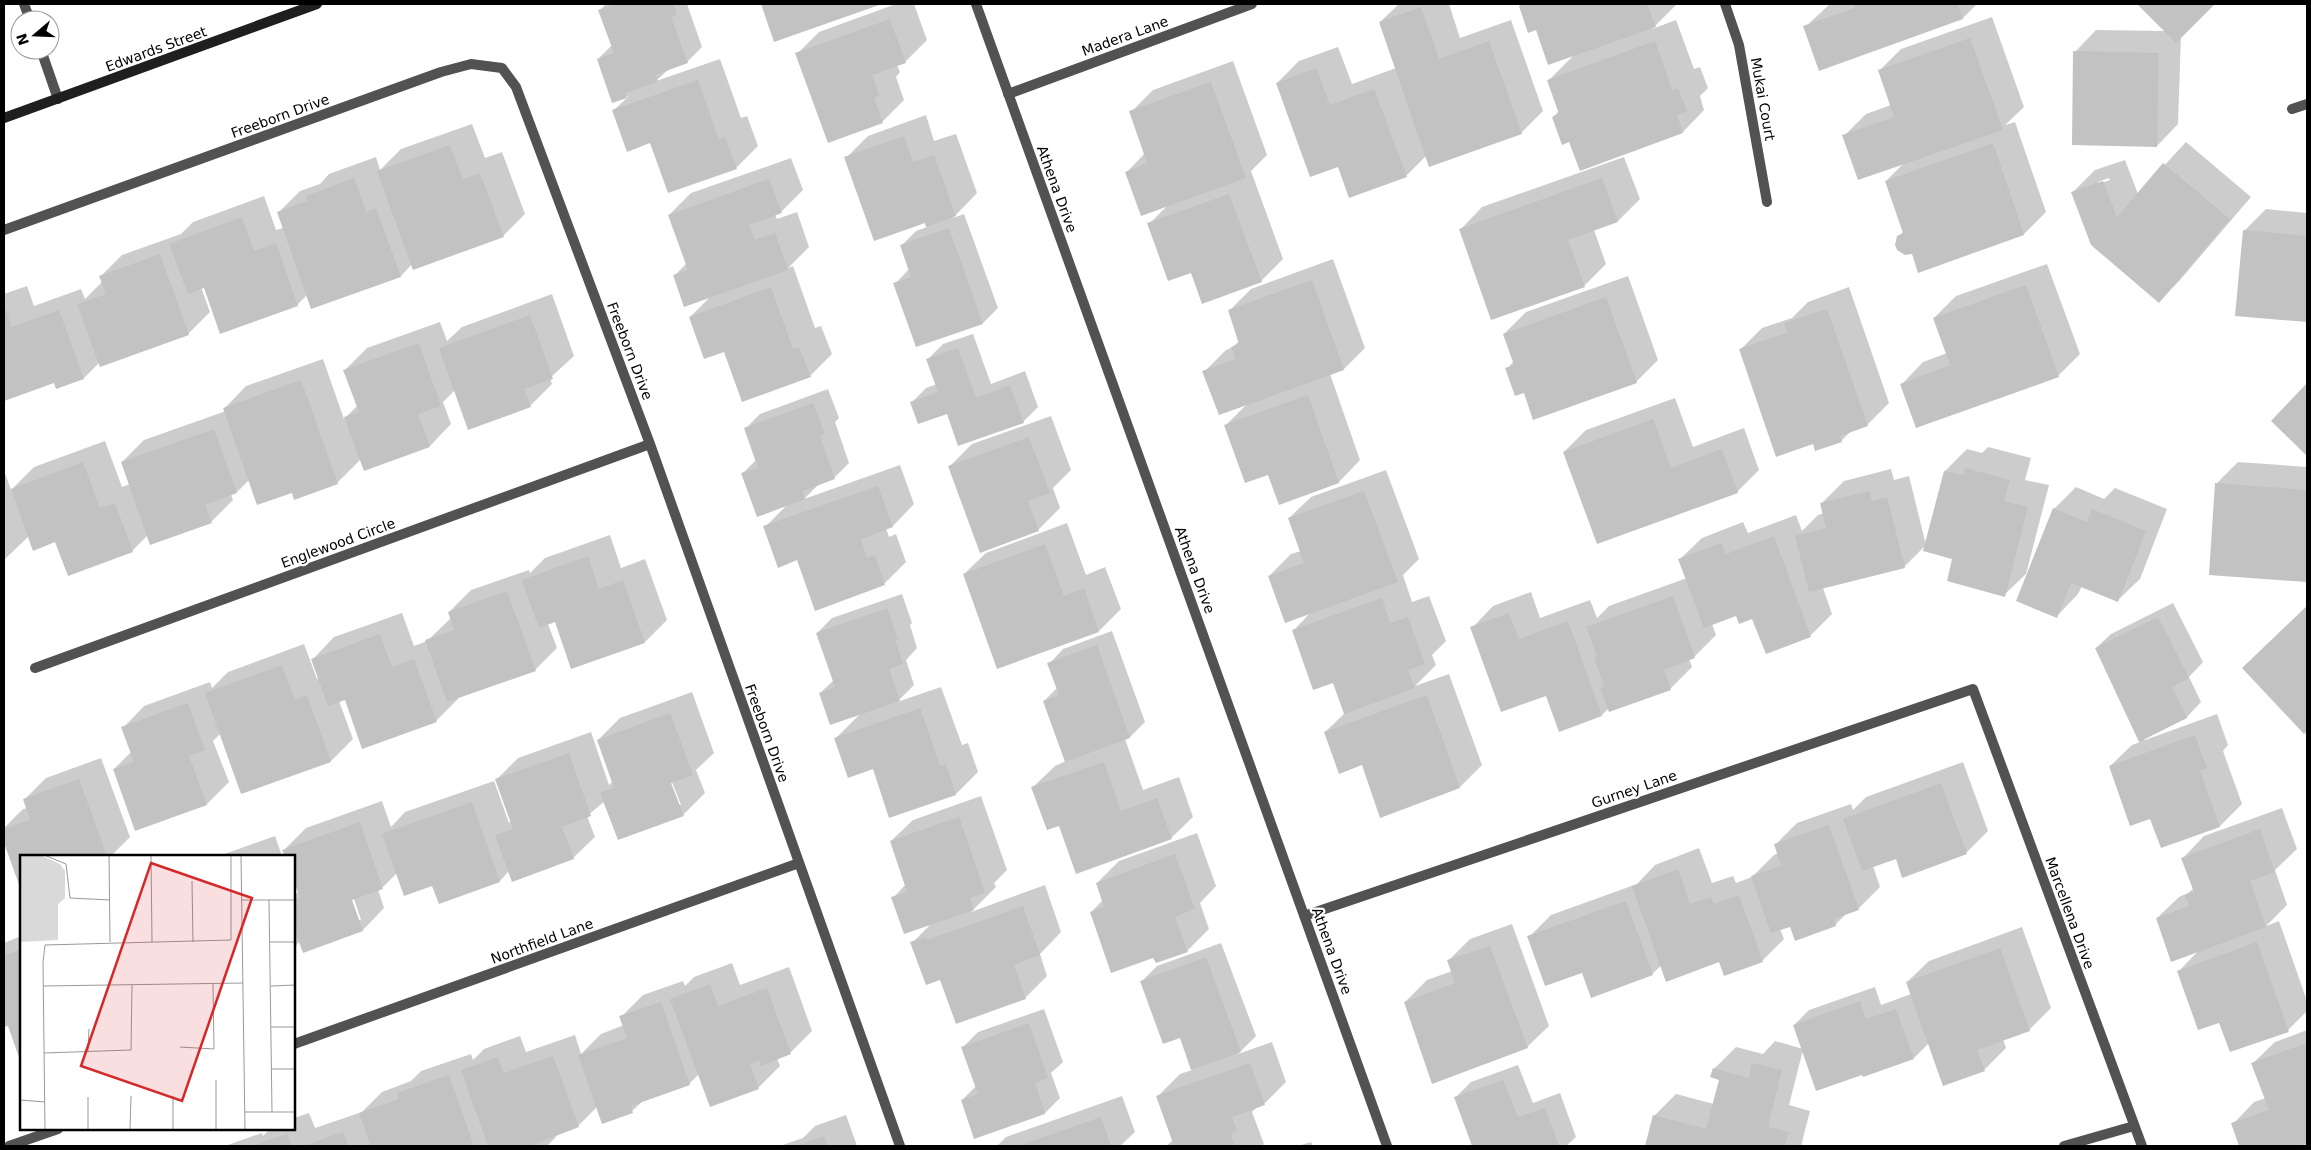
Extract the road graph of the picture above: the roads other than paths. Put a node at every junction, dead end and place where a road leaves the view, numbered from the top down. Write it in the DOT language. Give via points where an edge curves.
graph roads {
  1 [pos="317,4"];
  2 [pos="976,4"];
  3 [pos="1252,4"];
  4 [pos="1725,4"];
  5 [pos="44,60"];
  6 [pos="1008,94"];
  7 [pos="58,99"];
  8 [pos="2307,104"];
  9 [pos="2292,109"];
  10 [pos="4,118"];
  11 [pos="1767,202"];
  12 [pos="4,230"];
  13 [pos="650,444"];
  14 [pos="35,668"];
  15 [pos="1973,689"];
  16 [pos="799,863"];
  17 [pos="1304,916"];
  18 [pos="295,1044"];
  19 [pos="2134,1126"];
  20 [pos="55,1130"];
  21 [pos="9,1146"];
  22 [pos="900,1146"];
  23 [pos="1388,1146"];
  24 [pos="2064,1146"];
  25 [pos="2142,1146"];
  1 -- 7 [label="main road, Edwards Street"];
  2 -- 6 [label="street, Athena Drive"];
  3 -- 6 [label="street, Madera Lane"];
  4 -- 11 [label="street, Mukai Court" via="1739,46"];
  5 -- 7 [label="street"];
  6 -- 17 [label="street, Athena Drive"];
  7 -- 10 [label="main road, Edwards Street"];
  8 -- 9 [label="street"];
  12 -- 13 [label="street, Freeborn Drive" via="441,72 471,64 502,68 516,87"];
  13 -- 14 [label="street, Englewood Circle"];
  13 -- 16 [label="street, Freeborn Drive"];
  15 -- 17 [label="street, Gurney Lane"];
  15 -- 19 [label="street, Marcellena Drive"];
  16 -- 18 [label="street, Northfield Lane"];
  16 -- 22 [label="street, Freeborn Drive"];
  17 -- 23 [label="street, Athena Drive"];
  19 -- 24 [label="street"];
  19 -- 25 [label="street, Marcellena Drive"];
  20 -- 21 [label="street"];
}
